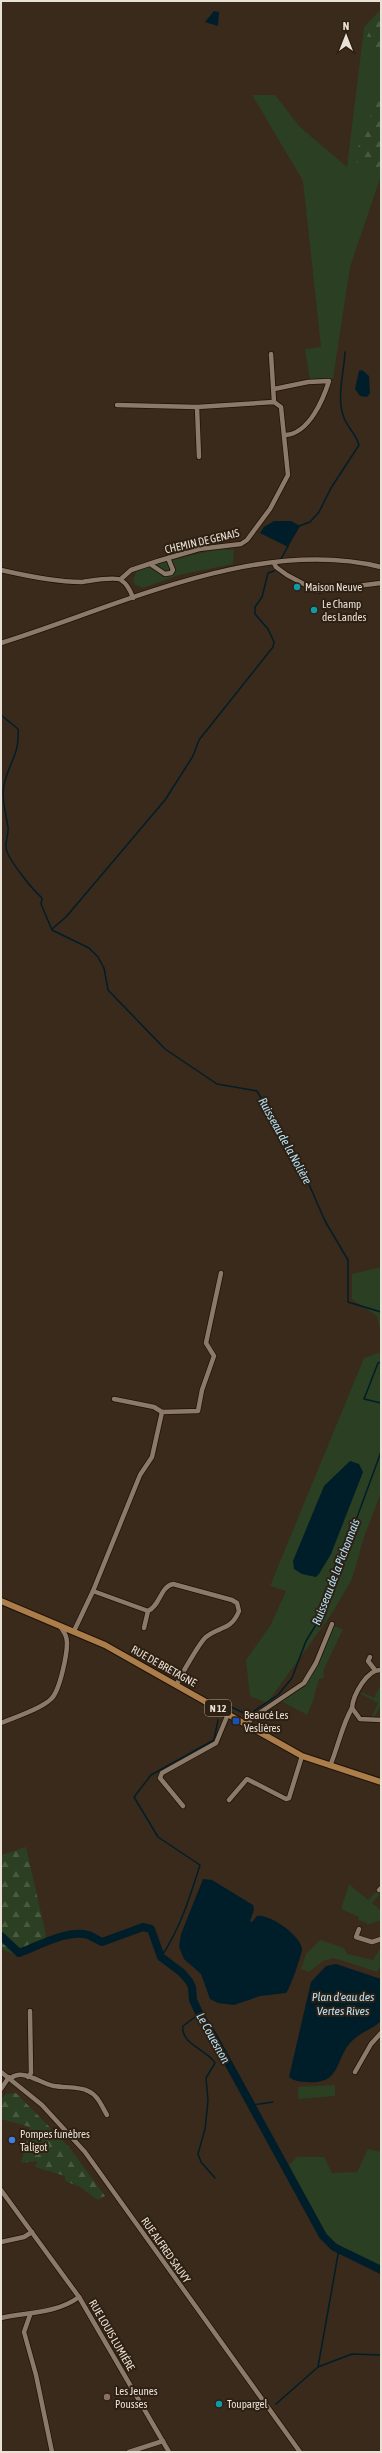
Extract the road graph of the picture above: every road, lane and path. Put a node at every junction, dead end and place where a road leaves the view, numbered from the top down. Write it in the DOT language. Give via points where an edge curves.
graph roads {
  1 [pos="271,354"];
  2 [pos="274,389"];
  3 [pos="274,402"];
  4 [pos="117,405"];
  5 [pos="197,407"];
  6 [pos="286,435"];
  7 [pos="199,457"];
  8 [pos="168,558"];
  9 [pos="274,563"];
  10 [pos="150,564"];
  11 [pos="381,567"];
  12 [pos="1,570"];
  13 [pos="121,579"];
  14 [pos="381,583"];
  15 [pos="133,598"];
  16 [pos="1,643"];
  17 [pos="221,1273"];
  18 [pos="114,1399"];
  19 [pos="162,1412"];
  20 [pos="93,1591"];
  21 [pos="1,1601"];
  22 [pos="148,1610"];
  23 [pos="332,1624"];
  24 [pos="59,1625"];
  25 [pos="144,1628"];
  26 [pos="74,1631"];
  27 [pos="370,1656"];
  28 [pos="375,1670"];
  29 [pos="381,1670"];
  30 [pos="177,1684"];
  31 [pos="352,1708"];
  32 [pos="228,1714"];
  33 [pos="381,1720"];
  34 [pos="1,1723"];
  35 [pos="247,1725"];
  36 [pos="302,1756"];
  37 [pos="330,1766"];
  38 [pos="381,1782"];
  39 [pos="229,1800"];
  40 [pos="183,1806"];
  41 [pos="359,1929"];
  42 [pos="381,1939"];
  43 [pos="30,2010"];
  44 [pos="381,2033"];
  45 [pos="1,2072"];
  46 [pos="355,2072"];
  47 [pos="28,2077"];
  48 [pos="10,2078"];
  49 [pos="1,2089"];
  50 [pos="107,2115"];
  51 [pos="1,2190"];
  52 [pos="32,2232"];
  53 [pos="1,2242"];
  54 [pos="79,2298"];
  55 [pos="30,2315"];
  56 [pos="1,2318"];
  57 [pos="163,2440"];
  58 [pos="52,2452"];
  59 [pos="129,2452"];
  60 [pos="169,2452"];
  61 [pos="300,2452"];
  1 -- 2 [label="street"];
  2 -- 3 [label="street"];
  2 -- 6 [label="street" via="308,382 329,381 314,414 293,434"];
  3 -- 5 [label="street"];
  3 -- 6 [label="street, CHEMIN DE GENAIS" via="282,407"];
  4 -- 5 [label="street"];
  5 -- 7 [label="street"];
  6 -- 8 [label="street, CHEMIN DE GENAIS" via="288,475 270,509 247,540 241,544 213,546"];
  8 -- 10 [label="street, CHEMIN DE GENAIS"];
  8 -- 10 [label="street" via="172,564 171,573 165,574"];
  9 -- 11 [label="street" via="336,560"];
  9 -- 14 [label="street" via="287,575 318,591"];
  9 -- 15 [label="street" via="201,576"];
  10 -- 13 [label="street, CHEMIN DE GENAIS" via="131,570"];
  12 -- 13 [label="street" via="60,580"];
  13 -- 15 [label="street"];
  15 -- 16 [label="street"];
  17 -- 19 [label="street" via="206,1343 214,1356 202,1390 198,1411"];
  18 -- 19 [label="street" via="154,1407"];
  19 -- 20 [label="street" via="152,1456 140,1475"];
  20 -- 22 [label="street"];
  20 -- 26 [label="street"];
  21 -- 24 [label="main road, RUE DE BRETAGNE / N 12"];
  22 -- 25 [label="street"];
  22 -- 30 [label="street" via="154,1606 166,1588 173,1584 232,1600 239,1608 238,1614 228,1627 205,1637"];
  23 -- 35 [label="street" via="316,1663 304,1683 252,1718"];
  24 -- 26 [label="main road, RUE DE BRETAGNE / N 12"];
  24 -- 34 [label="street" via="66,1634 67,1642 55,1694 44,1703"];
  26 -- 30 [label="main road, RUE DE BRETAGNE / N 12"];
  27 -- 28 [label="street" via="368,1661"];
  28 -- 29 [label="street"];
  28 -- 31 [label="street" via="368,1675 352,1702"];
  30 -- 32 [label="main road, RUE DE BRETAGNE / N 12"];
  31 -- 33 [label="street" via="360,1719"];
  31 -- 37 [label="street" via="344,1723 344,1733"];
  32 -- 35 [label="main road, RUE DE BRETAGNE / N 12"];
  32 -- 40 [label="street" via="216,1743 162,1773 160,1778"];
  35 -- 36 [label="main road, RUE DE BRETAGNE / N 12"];
  36 -- 37 [label="main road, RUE DE BRETAGNE / N 12"];
  36 -- 39 [label="street" via="289,1798 286,1799 247,1779"];
  37 -- 38 [label="main road, RUE DE BRETAGNE / N 12"];
  41 -- 42 [label="street" via="356,1937 372,1942"];
  43 -- 47 [label="street" via="31,2073"];
  44 -- 46 [label="street"];
  45 -- 48 [label="street, RUE ALFRED SAUVY"];
  47 -- 48 [label="street" via="19,2075"];
  47 -- 50 [label="street" via="49,2085 88,2090"];
  48 -- 49 [label="street"];
  48 -- 61 [label="street, RUE ALFRED SAUVY" via="59,2122 85,2152"];
  51 -- 52 [label="street, RUE LOUIS LUMIÈRE"];
  52 -- 53 [label="street" via="24,2237"];
  52 -- 54 [label="street, RUE LOUIS LUMIÈRE"];
  54 -- 55 [label="street"];
  54 -- 57 [label="street, RUE LOUIS LUMIÈRE"];
  55 -- 56 [label="street"];
  55 -- 58 [label="street" via="24,2332"];
  57 -- 59 [label="street"];
  57 -- 60 [label="street, RUE LOUIS LUMIÈRE"];
}
